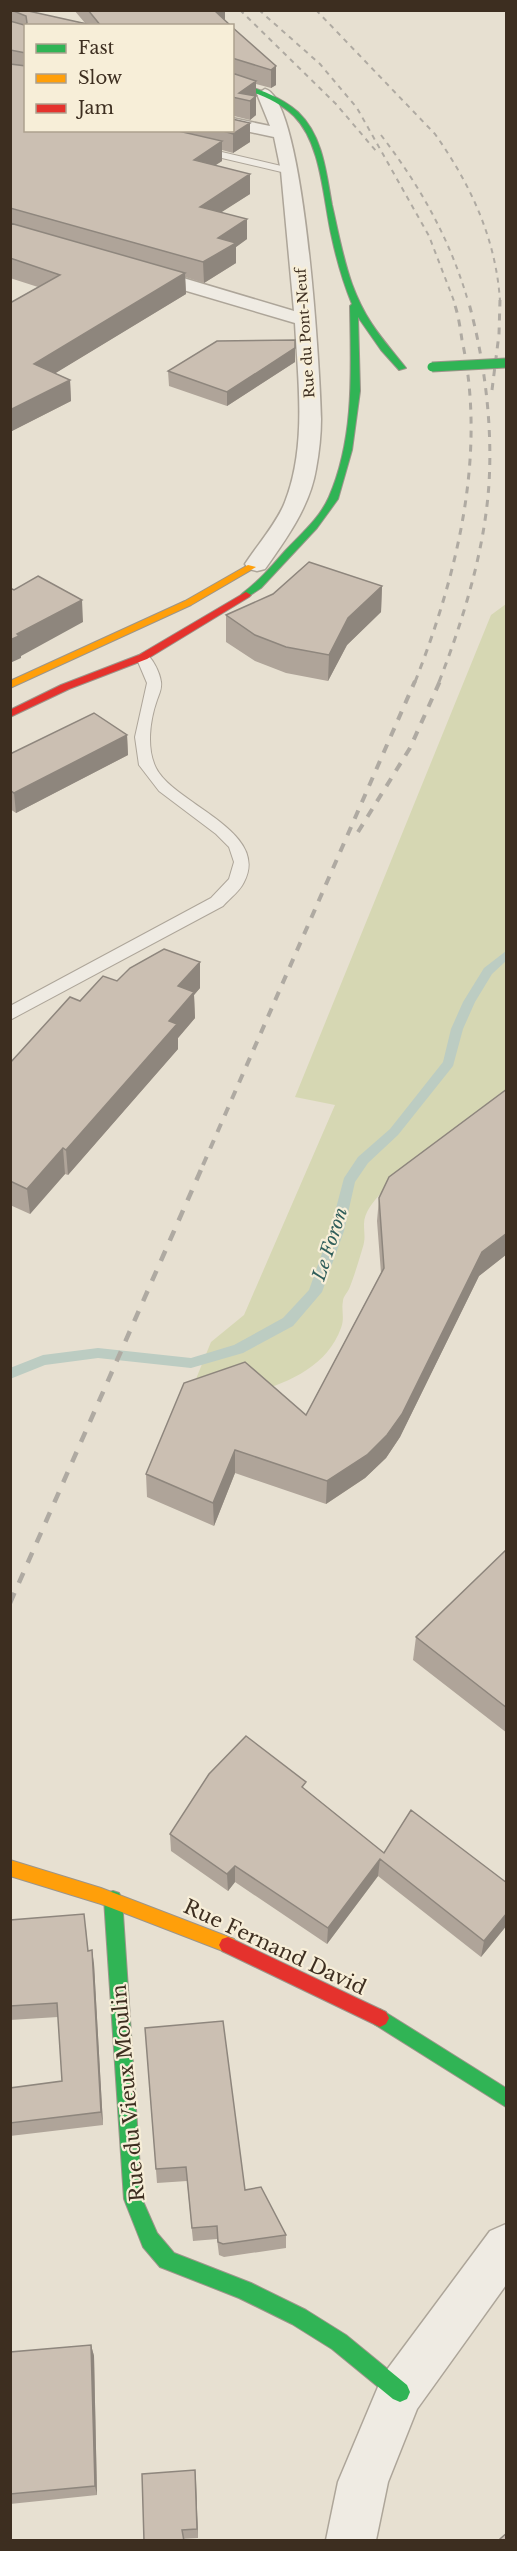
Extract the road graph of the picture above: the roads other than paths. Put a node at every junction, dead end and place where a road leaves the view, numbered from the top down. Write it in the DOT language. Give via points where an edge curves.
graph roads {
  1 [pos="234,84"];
  2 [pos="265,94"];
  3 [pos="234,123"];
  4 [pos="282,134"];
  5 [pos="181,146"];
  6 [pos="290,171"];
  7 [pos="127,268"];
  8 [pos="354,306"];
  9 [pos="305,320"];
  10 [pos="507,363"];
  11 [pos="417,367"];
  12 [pos="388,370"];
  13 [pos="370,375"];
  14 [pos="356,391"];
  15 [pos="307,533"];
  16 [pos="257,564"];
  17 [pos="128,630"];
  18 [pos="107,640"];
  19 [pos="143,657"];
  20 [pos="10,685"];
  21 [pos="10,714"];
  22 [pos="10,1014"];
  23 [pos="10,1868"];
  24 [pos="113,1899"];
  25 [pos="507,2098"];
  26 [pos="507,2247"];
  27 [pos="400,2392"];
  28 [pos="351,2541"];
  1 -- 2 [label="street"];
  2 -- 4 [label="street, Rue du Pont-Neuf"];
  2 -- 8 [label="street" via="293,112 313,137"];
  3 -- 4 [label="street"];
  4 -- 6 [label="street, Rue du Pont-Neuf"];
  5 -- 6 [label="lane"];
  6 -- 9 [label="street, Rue du Pont-Neuf"];
  7 -- 9 [label="street"];
  8 -- 11 [label="street" via="385,353"];
  8 -- 14 [label="street, Rue du Pont-Neuf"];
  9 -- 16 [label="street, Rue du Pont-Neuf" via="310,413 306,469 296,503"];
  10 -- 11 [label="street, bridge"];
  11 -- 12 [label="street"];
  13 -- 14 [label="street"];
  14 -- 15 [label="street, Rue du Pont-Neuf" via="348,450 336,492"];
  15 -- 16 [label="street, Rue du Pont-Neuf"];
  15 -- 19 [label="street, Rue du Pont-Neuf" via="245,597"];
  16 -- 17 [label="street, Rue du Pont-Neuf" via="188,603"];
  17 -- 18 [label="street, Rue du Pont-Neuf"];
  17 -- 19 [label="street" via="146,644"];
  18 -- 19 [label="street" via="131,655"];
  18 -- 20 [label="street, Rue du Pont-Neuf"];
  19 -- 21 [label="street, Rue du Pont-Neuf" via="65,687"];
  19 -- 22 [label="lane" via="154,683 142,738 146,762 159,783 234,840 241,872 230,891 217,902"];
  23 -- 24 [label="street, Rue Fernand David"];
  24 -- 25 [label="street, Rue Fernand David" via="237,1948 365,2010"];
  24 -- 27 [label="street, Rue du Vieux Moulin" via="133,2199 156,2251 167,2260 275,2303 343,2346"];
  26 -- 27 [label="street"];
  27 -- 28 [label="street" via="363,2482"];
}
